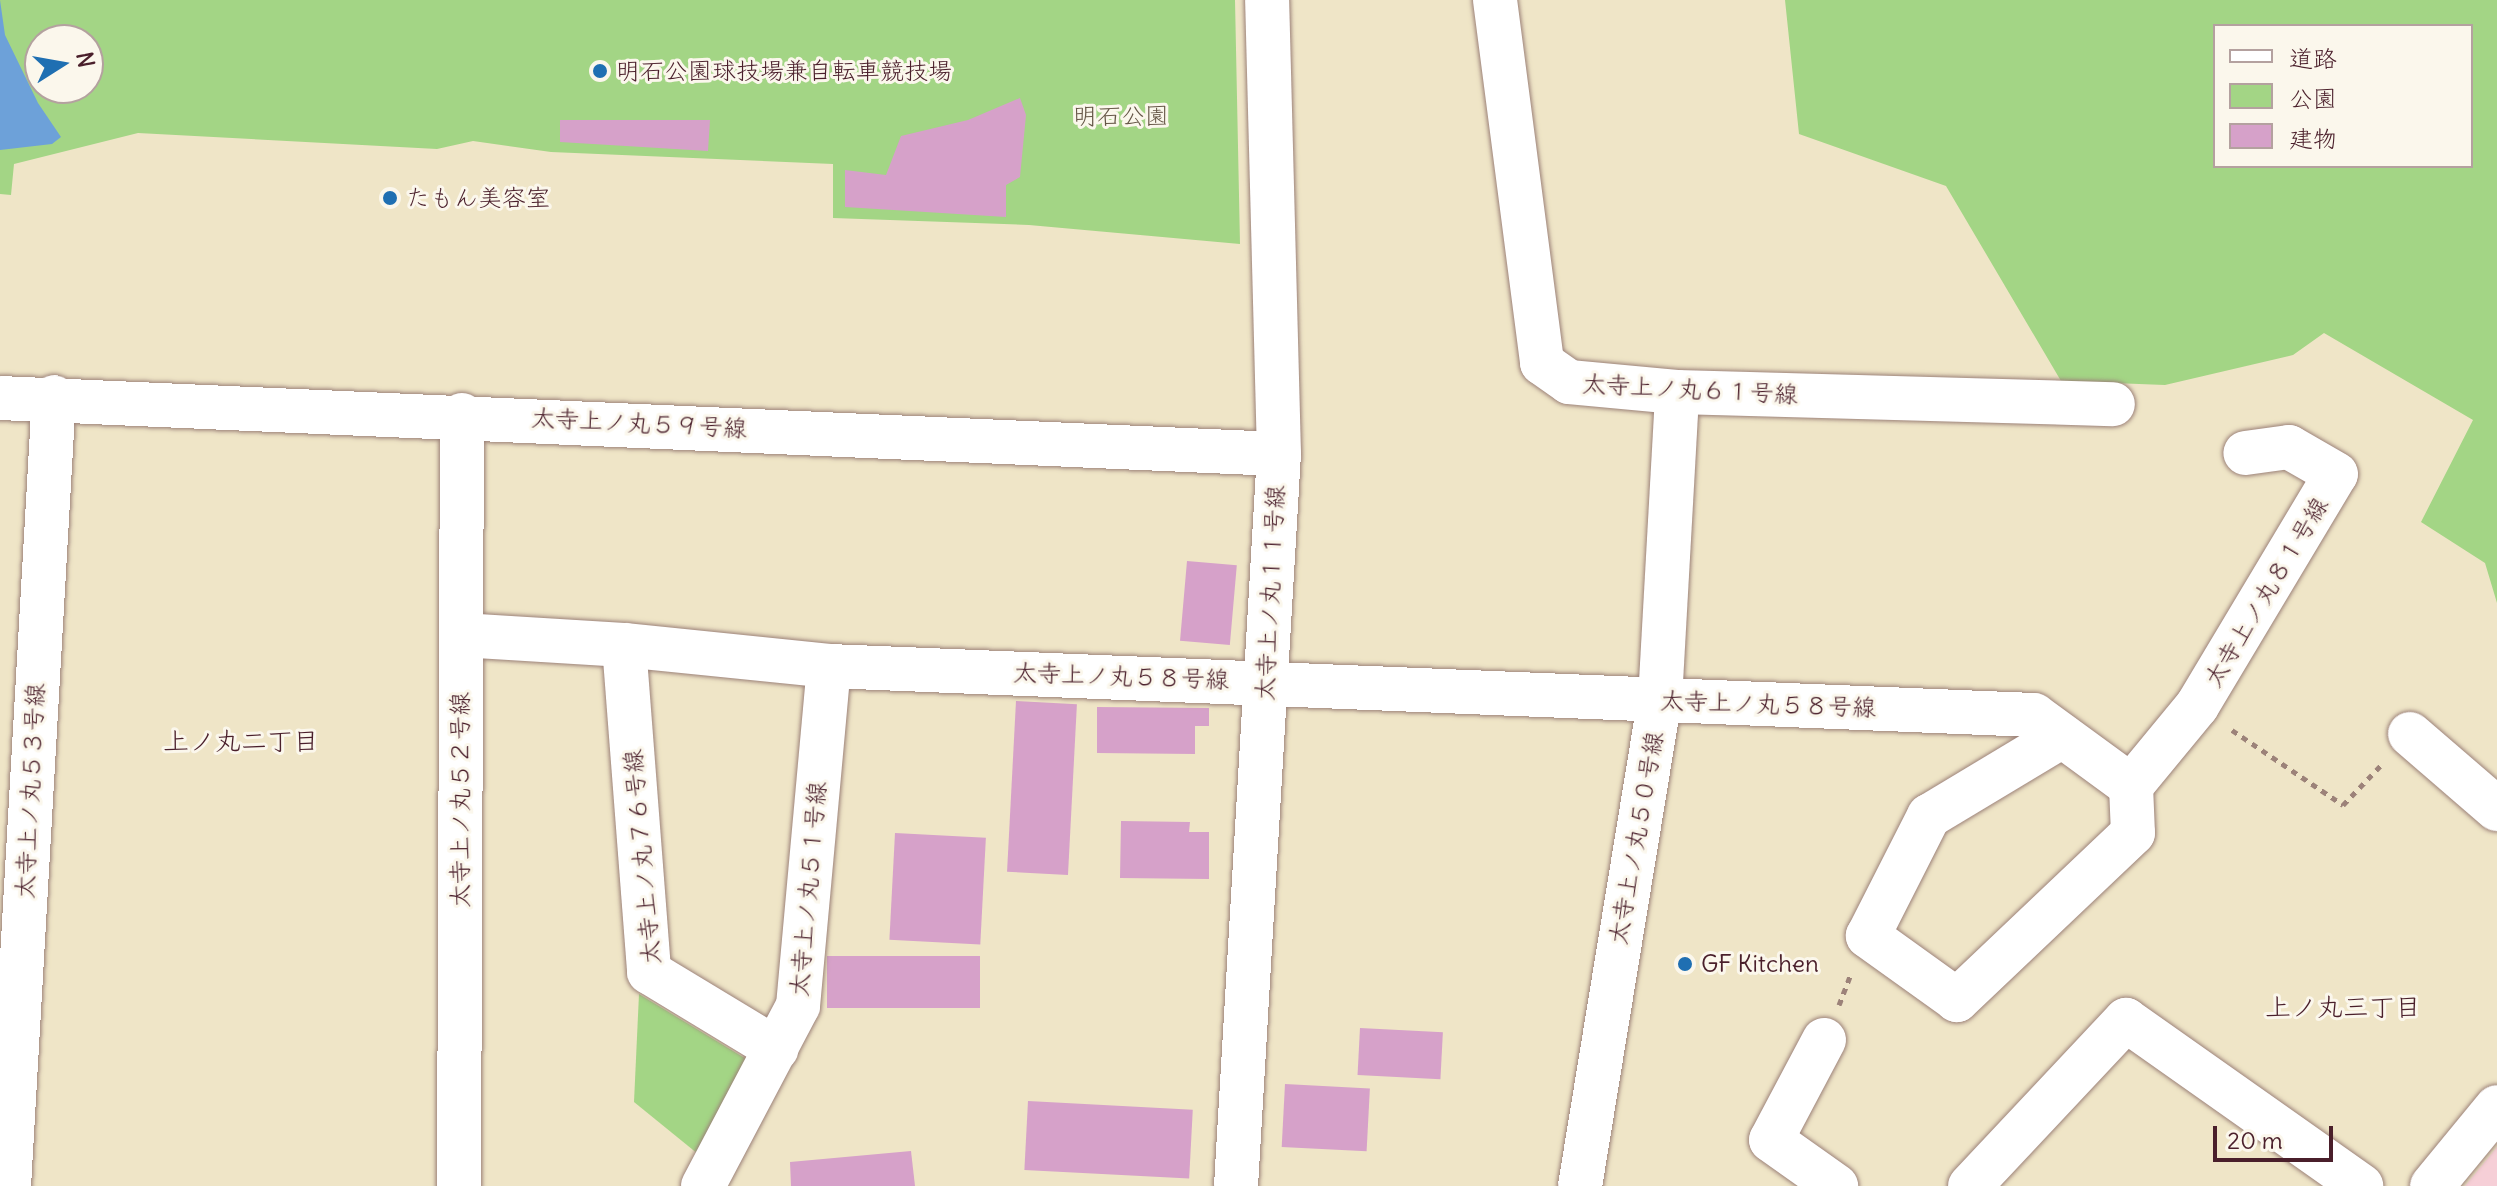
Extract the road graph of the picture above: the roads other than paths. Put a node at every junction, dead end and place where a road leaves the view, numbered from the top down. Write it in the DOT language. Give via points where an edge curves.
graph roads {
  1 [pos="1267,0"];
  2 [pos="1495,0"];
  3 [pos="1677,392"];
  4 [pos="54,397"];
  5 [pos="0,398"];
  6 [pos="2113,404"];
  7 [pos="462,415"];
  8 [pos="2245,453"];
  9 [pos="1279,454"];
  10 [pos="461,635"];
  11 [pos="624,645"];
  12 [pos="829,666"];
  13 [pos="1265,681"];
  14 [pos="1660,700"];
  15 [pos="2410,734"];
  16 [pos="2062,736"];
  17 [pos="2131,786"];
  18 [pos="2497,809"];
  19 [pos="11,930"];
  20 [pos="1824,1040"];
  21 [pos="776,1049"];
  22 [pos="2497,1107"];
  23 [pos="9,1186"];
  24 [pos="459,1186"];
  25 [pos="703,1186"];
  26 [pos="1236,1186"];
  27 [pos="1580,1186"];
  28 [pos="1836,1186"];
  29 [pos="1970,1186"];
  30 [pos="2361,1186"];
  31 [pos="2432,1186"];
  1 -- 9 [label="street, 太寺上ノ丸１１号線"];
  2 -- 3 [label="street, 太寺上ノ丸６１号線" via="1542,363 1569,382"];
  3 -- 6 [label="street, 太寺上ノ丸６１号線"];
  3 -- 14 [label="street, 太寺上ノ丸５０号線"];
  4 -- 5 [label="street, 太寺上ノ丸５９号線"];
  4 -- 7 [label="street, 太寺上ノ丸５９号線"];
  4 -- 19 [label="street, 太寺上ノ丸５３号線"];
  7 -- 9 [label="street, 太寺上ノ丸５９号線"];
  7 -- 10 [label="street, 太寺上ノ丸５２号線"];
  8 -- 17 [label="street, 太寺上ノ丸８１号線" via="2289,447 2336,474 2197,706"];
  9 -- 13 [label="street, 太寺上ノ丸１１号線"];
  10 -- 11 [label="street, 太寺上ノ丸５８号線"];
  10 -- 24 [label="street, 太寺上ノ丸５２号線"];
  11 -- 12 [label="street, 太寺上ノ丸５８号線"];
  11 -- 21 [label="street, 太寺上ノ丸７６号線" via="649,972"];
  12 -- 13 [label="street, 太寺上ノ丸５８号線"];
  12 -- 21 [label="street, 太寺上ノ丸５１号線" via="798,1006"];
  13 -- 14 [label="street, 太寺上ノ丸５８号線"];
  13 -- 26 [label="street, 太寺上ノ丸１１号線"];
  14 -- 16 [label="street, 太寺上ノ丸５８号線" via="2034,715"];
  14 -- 27 [label="street, 太寺上ノ丸５０号線"];
  15 -- 18 [label="street"];
  16 -- 17 [label="street, 太寺上ノ丸５８号線"];
  16 -- 17 [label="street" via="1929,816 1868,936 1957,1000 2133,833"];
  19 -- 23 [label="street, 太寺上ノ丸５３号線"];
  20 -- 28 [label="street" via="1771,1140"];
  21 -- 25 [label="street, 太寺上ノ丸５１号線"];
  22 -- 31 [label="street"];
  29 -- 30 [label="street" via="2126,1020"];
}
